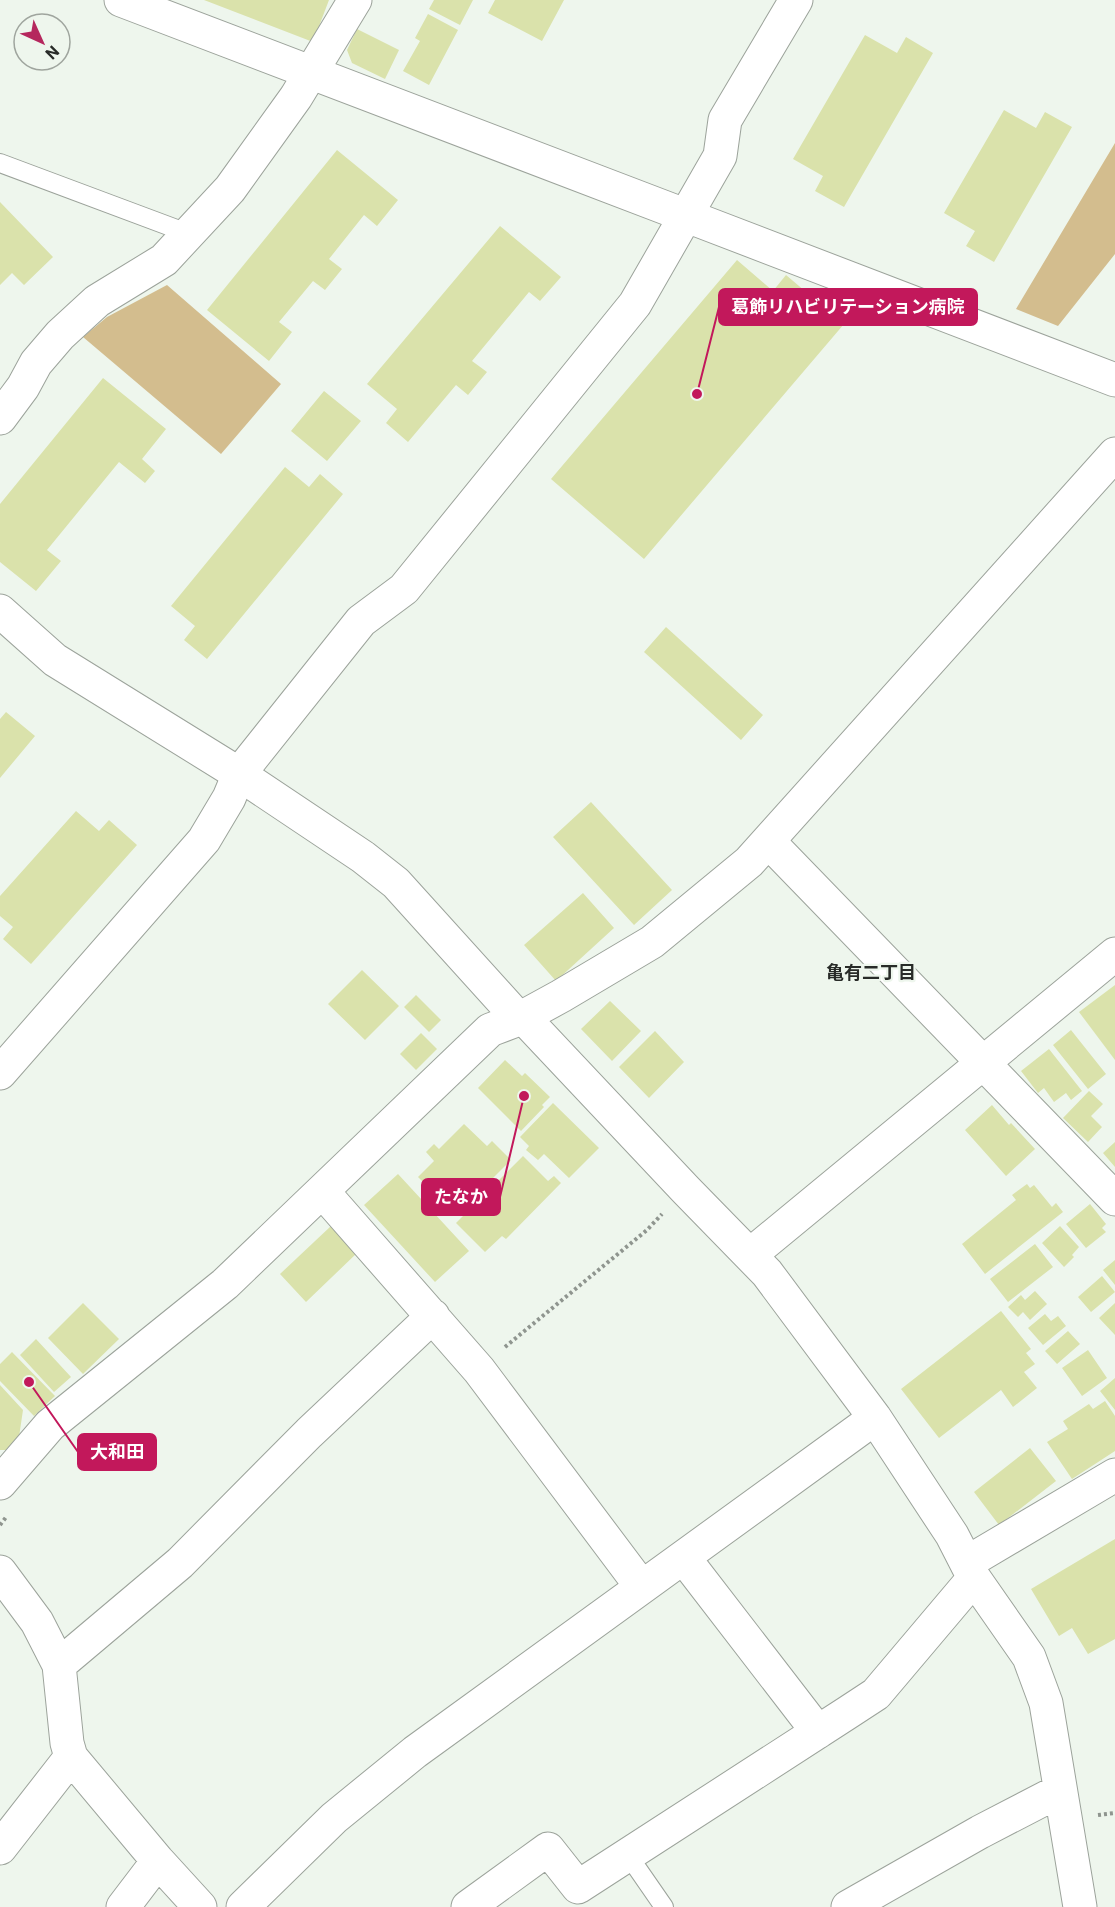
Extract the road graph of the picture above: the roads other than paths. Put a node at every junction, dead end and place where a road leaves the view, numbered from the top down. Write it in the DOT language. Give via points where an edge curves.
graph roads {
  1 [pos="121,0"];
  2 [pos="355,0"];
  3 [pos="796,0"];
  4 [pos="311,72"];
  5 [pos="0,163"];
  6 [pos="687,216"];
  7 [pos="190,234"];
  8 [pos="1115,380"];
  9 [pos="0,418"];
  10 [pos="1115,454"];
  11 [pos="0,612"];
  12 [pos="239,774"];
  13 [pos="769,842"];
  14 [pos="1115,954"];
  15 [pos="521,1018"];
  16 [pos="984,1064"];
  17 [pos="0,1073"];
  18 [pos="323,1191"];
  19 [pos="1115,1199"];
  20 [pos="750,1255"];
  21 [pos="433,1316"];
  22 [pos="875,1418"];
  23 [pos="1115,1475"];
  24 [pos="5,1498"];
  25 [pos="684,1558"];
  26 [pos="971,1570"];
  27 [pos="0,1572"];
  28 [pos="641,1586"];
  29 [pos="59,1665"];
  30 [pos="818,1732"];
  31 [pos="71,1757"];
  32 [pos="1059,1791"];
  33 [pos="0,1847"];
  34 [pos="628,1855"];
  35 [pos="158,1861"];
  36 [pos="857,1905"];
  37 [pos="123,1907"];
  38 [pos="200,1907"];
  39 [pos="243,1907"];
  40 [pos="468,1907"];
  41 [pos="664,1907"];
  42 [pos="1080,1907"];
  1 -- 4 [label="street"];
  2 -- 4 [label="street"];
  3 -- 6 [label="street" via="725,120 720,156"];
  4 -- 6 [label="street"];
  4 -- 7 [label="street" via="230,189"];
  5 -- 7 [label="lane"];
  6 -- 8 [label="street"];
  6 -- 12 [label="street" via="634,304 404,589 361,621"];
  7 -- 9 [label="street" via="164,260 97,301 60,334"];
  10 -- 13 [label="street"];
  11 -- 12 [label="street" via="55,660"];
  12 -- 15 [label="street" via="363,857 396,884"];
  12 -- 17 [label="street" via="204,840"];
  13 -- 15 [label="street" via="652,942"];
  13 -- 16 [label="street"];
  14 -- 16 [label="street"];
  15 -- 18 [label="street" via="490,1030"];
  15 -- 20 [label="street"];
  16 -- 19 [label="street"];
  16 -- 20 [label="street"];
  18 -- 21 [label="street"];
  18 -- 24 [label="street" via="225,1284 50,1425"];
  20 -- 22 [label="street"];
  21 -- 28 [label="street" via="479,1370"];
  21 -- 29 [label="street" via="309,1432 180,1563"];
  22 -- 25 [label="street"];
  22 -- 26 [label="street"];
  23 -- 26 [label="street"];
  25 -- 28 [label="street"];
  25 -- 30 [label="street"];
  26 -- 30 [label="street" via="876,1694"];
  26 -- 32 [label="street" via="1029,1657 1046,1703"];
  27 -- 29 [label="street" via="38,1622"];
  28 -- 39 [label="street" via="415,1752 334,1818"];
  29 -- 31 [label="street"];
  30 -- 34 [label="street"];
  31 -- 33 [label="street"];
  31 -- 35 [label="street"];
  32 -- 36 [label="street" via="980,1832"];
  32 -- 42 [label="street"];
  34 -- 40 [label="street" via="578,1887 548,1849"];
  34 -- 41 [label="lane"];
  35 -- 37 [label="street"];
  35 -- 38 [label="street"];
}
